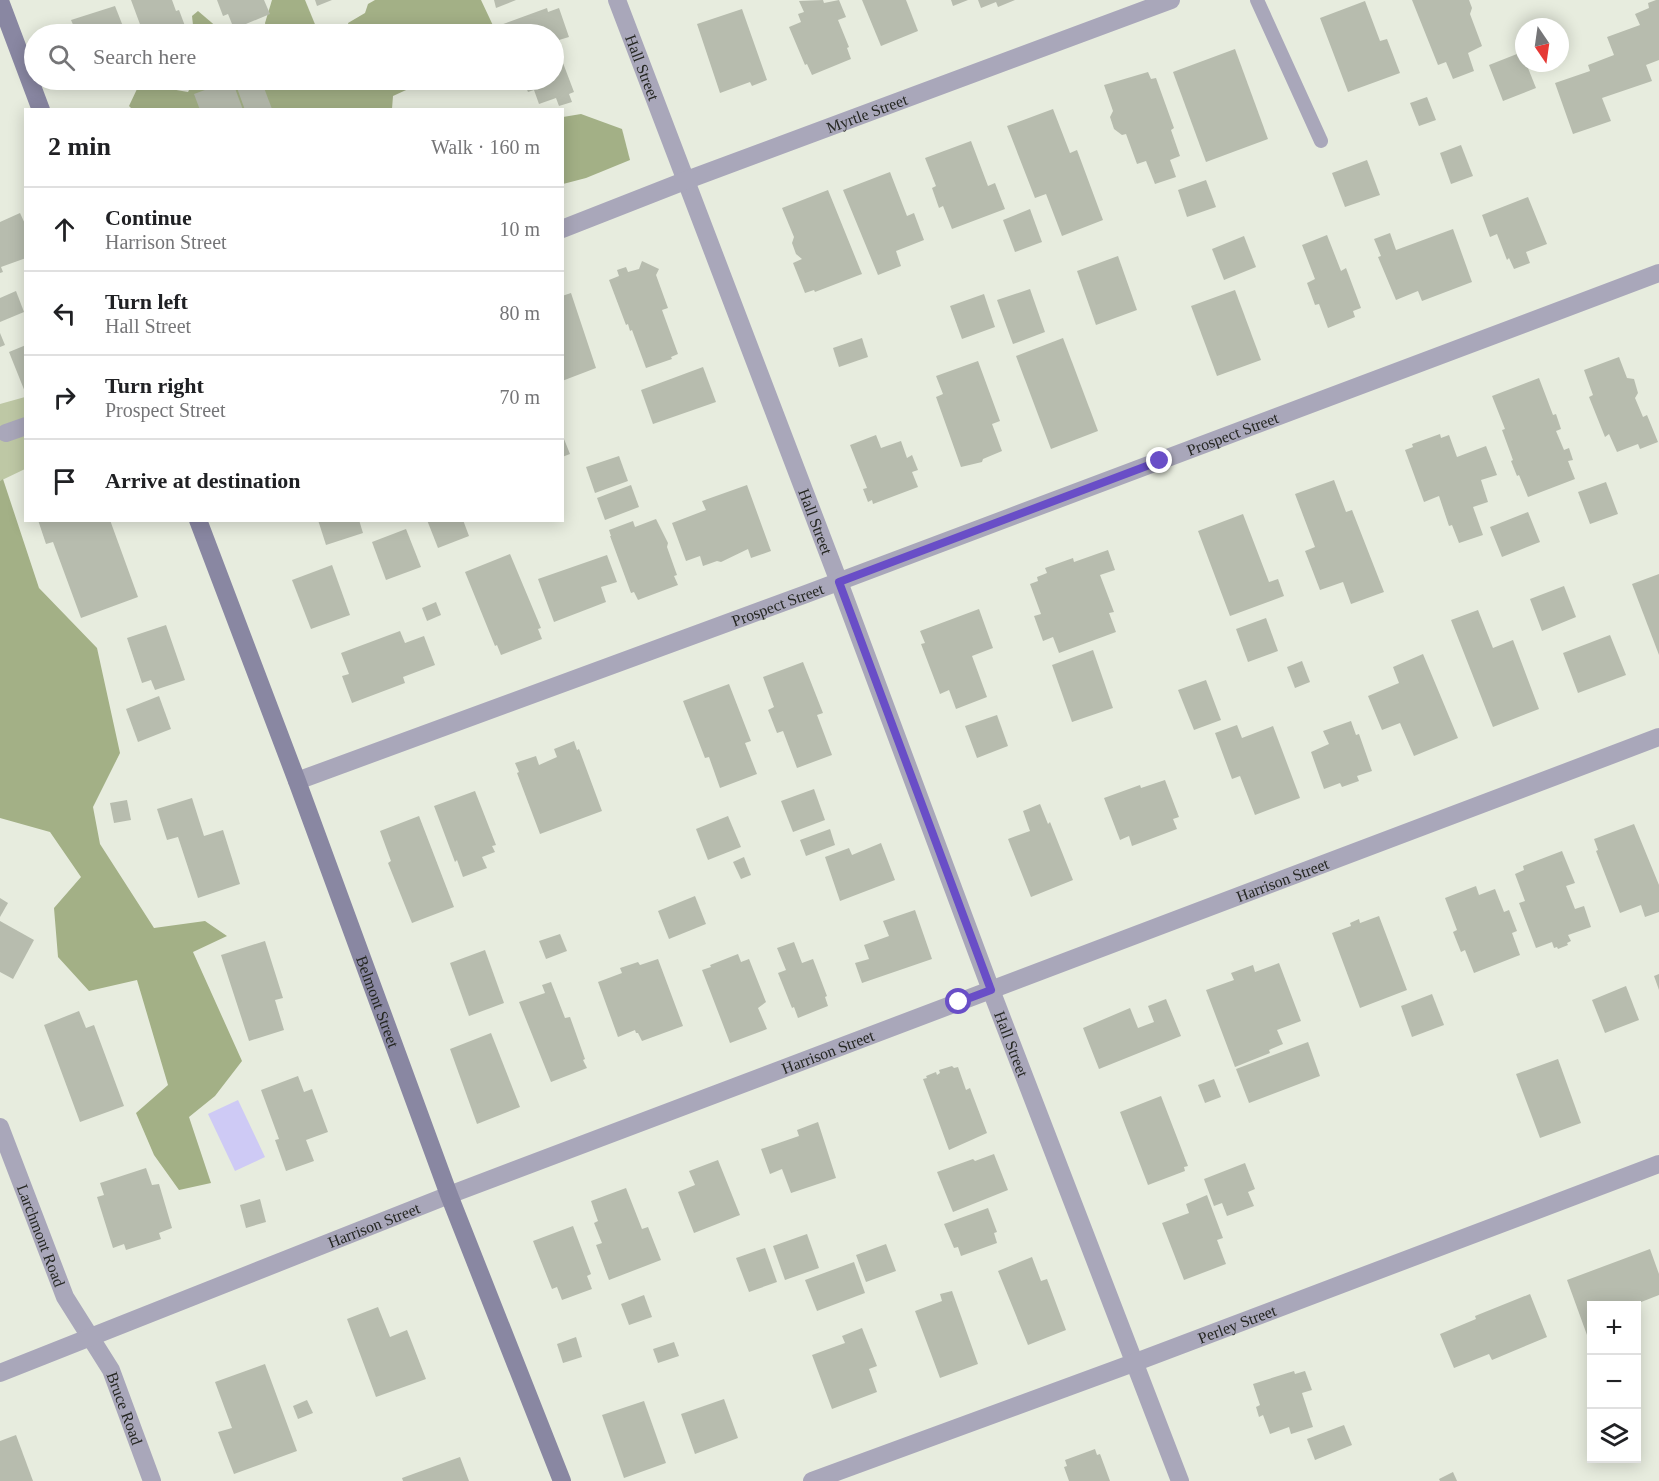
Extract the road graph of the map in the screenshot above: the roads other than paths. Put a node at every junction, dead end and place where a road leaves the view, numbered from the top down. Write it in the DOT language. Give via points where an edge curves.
graph roads {
  1 [pos="0,0"];
  2 [pos="617,0"];
  3 [pos="1171,0"];
  4 [pos="1257,0"];
  5 [pos="24,64"];
  6 [pos="34,90"];
  7 [pos="40,108"];
  8 [pos="1321,141"];
  9 [pos="687,180"];
  10 [pos="564,228"];
  11 [pos="1659,273"];
  12 [pos="24,427"];
  13 [pos="6,433"];
  14 [pos="199,522"];
  15 [pos="839,582"];
  16 [pos="1659,737"];
  17 [pos="297,780"];
  18 [pos="991,990"];
  19 [pos="0,1127"];
  20 [pos="1659,1164"];
  21 [pos="449,1195"];
  22 [pos="92,1338"];
  23 [pos="1136,1362"];
  24 [pos="0,1373"];
  25 [pos="152,1481"];
  26 [pos="562,1481"];
  27 [pos="812,1481"];
  28 [pos="1180,1481"];
  1 -- 5 [label="street"];
  2 -- 9 [label="street, Hall Street"];
  3 -- 9 [label="street, Myrtle Street"];
  4 -- 8 [label="lane"];
  6 -- 7 [label="street"];
  9 -- 10 [label="street, Myrtle Street"];
  9 -- 15 [label="street, Hall Street"];
  11 -- 15 [label="street, Prospect Street"];
  12 -- 13 [label="street"];
  14 -- 17 [label="street, Belmont Street"];
  15 -- 17 [label="street, Prospect Street"];
  15 -- 18 [label="street, Hall Street"];
  16 -- 18 [label="street, Harrison Street"];
  17 -- 21 [label="street, Belmont Street"];
  18 -- 21 [label="street, Harrison Street"];
  18 -- 23 [label="street, Hall Street"];
  19 -- 22 [label="street, Larchmont Road" via="65,1297"];
  20 -- 23 [label="street, Perley Street"];
  21 -- 22 [label="street, Harrison Street"];
  21 -- 26 [label="street, Belmont Street"];
  22 -- 24 [label="street, Harrison Street"];
  22 -- 25 [label="street, Bruce Road" via="111,1370"];
  23 -- 27 [label="street, Perley Street"];
  23 -- 28 [label="street, Hall Street"];
}
